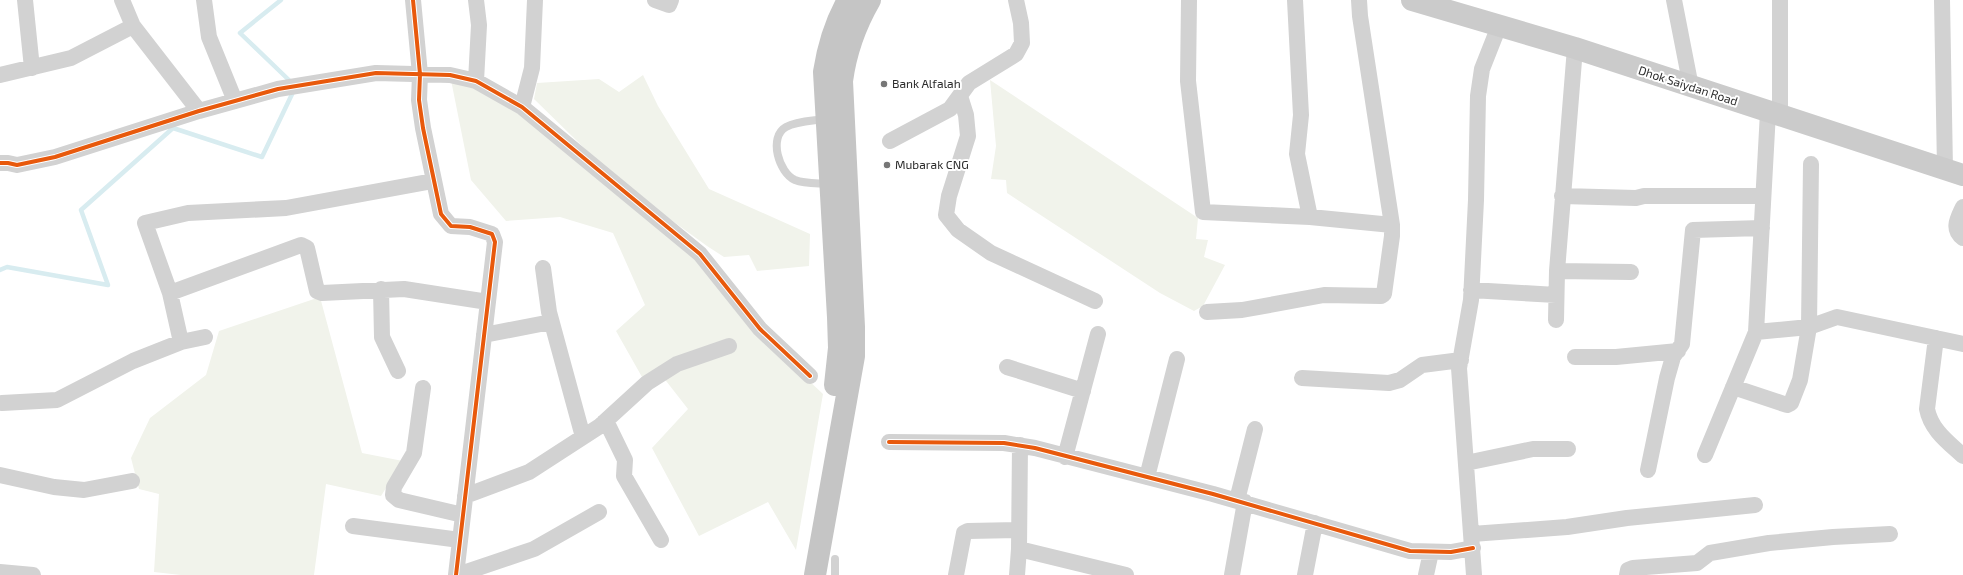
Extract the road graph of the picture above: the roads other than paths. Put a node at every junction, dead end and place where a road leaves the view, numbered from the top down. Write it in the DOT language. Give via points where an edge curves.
graph roads {
  1 [pos="25,0"];
  2 [pos="122,0"];
  3 [pos="204,0"];
  4 [pos="413,0"];
  5 [pos="476,0"];
  6 [pos="535,0"];
  7 [pos="655,0"];
  8 [pos="671,0"];
  9 [pos="848,0"];
  10 [pos="870,0"];
  11 [pos="1016,0"];
  12 [pos="1188,0"];
  13 [pos="1295,0"];
  14 [pos="1359,0"];
  15 [pos="1412,0"];
  16 [pos="1674,0"];
  17 [pos="1780,0"];
  18 [pos="1942,0"];
  19 [pos="1457,7"];
  20 [pos="133,26"];
  21 [pos="1499,26"];
  22 [pos="1574,48"];
  23 [pos="32,68"];
  24 [pos="0,74"];
  25 [pos="420,74"];
  26 [pos="476,81"];
  27 [pos="1691,87"];
  28 [pos="960,96"];
  29 [pos="235,101"];
  30 [pos="522,107"];
  31 [pos="199,111"];
  32 [pos="1774,114"];
  33 [pos="826,119"];
  34 [pos="890,141"];
  35 [pos="0,163"];
  36 [pos="1811,164"];
  37 [pos="835,172"];
  38 [pos="1954,172"];
  39 [pos="433,181"];
  40 [pos="1562,196"];
  41 [pos="1763,196"];
  42 [pos="1963,207"];
  43 [pos="1310,217"];
  44 [pos="1392,225"];
  45 [pos="1762,228"];
  46 [pos="1963,238"];
  47 [pos="543,268"];
  48 [pos="1557,271"];
  49 [pos="1631,272"];
  50 [pos="381,289"];
  51 [pos="1471,290"];
  52 [pos="170,293"];
  53 [pos="1556,295"];
  54 [pos="1095,301"];
  55 [pos="488,302"];
  56 [pos="1207,312"];
  57 [pos="1556,320"];
  58 [pos="551,322"];
  59 [pos="1810,327"];
  60 [pos="1756,332"];
  61 [pos="1098,334"];
  62 [pos="484,335"];
  63 [pos="205,337"];
  64 [pos="1936,338"];
  65 [pos="181,342"];
  66 [pos="1963,344"];
  67 [pos="729,346"];
  68 [pos="1678,351"];
  69 [pos="1575,357"];
  70 [pos="1177,359"];
  71 [pos="1461,360"];
  72 [pos="1007,367"];
  73 [pos="398,371"];
  74 [pos="810,376"];
  75 [pos="1302,378"];
  76 [pos="1733,386"];
  77 [pos="423,388"];
  78 [pos="1083,390"];
  79 [pos="1,406"];
  80 [pos="604,422"];
  81 [pos="1255,429"];
  82 [pos="583,437"];
  83 [pos="889,442"];
  84 [pos="1020,445"];
  85 [pos="1568,449"];
  86 [pos="1704,455"];
  87 [pos="1066,456"];
  88 [pos="1963,456"];
  89 [pos="1466,463"];
  90 [pos="1648,470"];
  91 [pos="0,475"];
  92 [pos="1147,477"];
  93 [pos="132,481"];
  94 [pos="465,496"];
  95 [pos="1241,501"];
  96 [pos="1755,505"];
  97 [pos="599,512"];
  98 [pos="463,515"];
  99 [pos="1314,523"];
  100 [pos="353,526"];
  101 [pos="1019,530"];
  102 [pos="1890,534"];
  103 [pos="460,540"];
  104 [pos="661,540"];
  105 [pos="1472,541"];
  106 [pos="1019,549"];
  107 [pos="1431,552"];
  108 [pos="835,559"];
  109 [pos="0,572"];
  110 [pos="33,575"];
  111 [pos="456,575"];
  112 [pos="801,575"];
  113 [pos="815,575"];
  114 [pos="835,575"];
  115 [pos="956,575"];
  116 [pos="1017,575"];
  117 [pos="1126,575"];
  118 [pos="1232,575"];
  119 [pos="1305,575"];
  120 [pos="1426,575"];
  121 [pos="1474,575"];
  122 [pos="1627,575"];
  1 -- 23 [label="street"];
  2 -- 20 [label="street"];
  3 -- 29 [label="street" via="209,37"];
  4 -- 25 [label="street"];
  5 -- 26 [label="street" via="479,25"];
  6 -- 30 [label="street" via="532,68"];
  7 -- 8 [label="street" via="669,6"];
  9 -- 33 [label="main road" via="827,51 824,77"];
  10 -- 37 [label="main road" via="850,41 844,60"];
  11 -- 28 [label="street" via="1022,43 1016,54 969,84"];
  12 -- 43 [label="street" via="1188,81 1203,212"];
  13 -- 43 [label="street" via="1301,115 1297,154"];
  14 -- 44 [label="street"];
  15 -- 19 [label="main road, Dhok Saiydan Road"];
  16 -- 27 [label="street"];
  17 -- 32 [label="street"];
  18 -- 38 [label="street"];
  19 -- 21 [label="main road, Dhok Saiydan Road"];
  20 -- 23 [label="street" via="71,58"];
  20 -- 31 [label="street"];
  21 -- 22 [label="main road, Dhok Saiydan Road"];
  21 -- 51 [label="street" via="1482,69 1478,96"];
  22 -- 27 [label="main road, Dhok Saiydan Road"];
  22 -- 40 [label="street"];
  23 -- 24 [label="street"];
  25 -- 26 [label="street" via="450,75"];
  25 -- 29 [label="street" via="376,73 278,89"];
  25 -- 39 [label="street" via="419,100"];
  26 -- 30 [label="street"];
  27 -- 32 [label="main road, Dhok Saiydan Road"];
  28 -- 34 [label="street" via="950,109"];
  28 -- 54 [label="street" via="966,115 968,136 948,196 946,215 958,230 991,254"];
  29 -- 31 [label="street"];
  30 -- 74 [label="street" via="700,254 760,329"];
  31 -- 35 [label="street" via="55,157 17,165"];
  32 -- 38 [label="main road, Dhok Saiydan Road"];
  32 -- 41 [label="street"];
  33 -- 37 [label="main road"];
  33 -- 37 [label="lane" via="786,127 777,140 779,158 788,175 802,182"];
  36 -- 59 [label="street"];
  37 -- 112 [label="main road" via="838,364"];
  37 -- 113 [label="main road" via="854,326 854,356"];
  39 -- 52 [label="street" via="286,208 188,213 145,222"];
  39 -- 55 [label="street" via="441,214 452,226 492,234 495,242"];
  40 -- 41 [label="street"];
  40 -- 48 [label="street"];
  41 -- 45 [label="street"];
  42 -- 46 [label="street" via="1956,224 1956,230"];
  43 -- 44 [label="street"];
  44 -- 56 [label="street" via="1384,294 1381,296 1324,295 1242,310"];
  45 -- 60 [label="street"];
  45 -- 68 [label="street" via="1693,230 1682,344"];
  47 -- 58 [label="street"];
  48 -- 49 [label="street"];
  48 -- 53 [label="street"];
  50 -- 52 [label="street" via="322,293 317,291 307,248 301,245"];
  50 -- 55 [label="street" via="404,289"];
  50 -- 73 [label="street" via="382,337"];
  51 -- 53 [label="street"];
  51 -- 71 [label="street"];
  52 -- 65 [label="street"];
  53 -- 57 [label="street"];
  55 -- 62 [label="street"];
  58 -- 62 [label="street"];
  58 -- 82 [label="street"];
  59 -- 60 [label="street"];
  59 -- 64 [label="street" via="1837,317"];
  59 -- 76 [label="street" via="1800,380 1791,402 1787,404"];
  60 -- 76 [label="street"];
  61 -- 78 [label="street"];
  62 -- 94 [label="street"];
  63 -- 65 [label="street"];
  64 -- 66 [label="street"];
  64 -- 88 [label="street" via="1928,414 1933,427"];
  65 -- 79 [label="street" via="133,361 57,400"];
  67 -- 80 [label="street" via="677,364 647,383"];
  68 -- 69 [label="street" via="1616,357"];
  68 -- 90 [label="street" via="1673,357 1667,378"];
  70 -- 92 [label="street"];
  71 -- 75 [label="street" via="1422,365 1400,380 1389,383"];
  71 -- 89 [label="street" via="1459,368"];
  72 -- 78 [label="street"];
  76 -- 86 [label="street"];
  77 -- 98 [label="street" via="414,453 394,487 393,495 399,500"];
  78 -- 87 [label="street"];
  80 -- 82 [label="street"];
  80 -- 104 [label="street" via="625,460 624,476"];
  81 -- 95 [label="street"];
  82 -- 94 [label="street" via="528,472"];
  83 -- 84 [label="street"];
  84 -- 87 [label="street"];
  84 -- 101 [label="street"];
  85 -- 89 [label="street" via="1533,449"];
  87 -- 92 [label="street"];
  89 -- 105 [label="street"];
  91 -- 93 [label="street" via="84,490"];
  92 -- 95 [label="street"];
  94 -- 98 [label="street"];
  95 -- 99 [label="street"];
  95 -- 118 [label="street"];
  96 -- 105 [label="street" via="1627,518"];
  97 -- 111 [label="street" via="534,549"];
  98 -- 103 [label="street"];
  99 -- 107 [label="street" via="1410,551"];
  99 -- 119 [label="street"];
  100 -- 103 [label="street"];
  101 -- 106 [label="street"];
  101 -- 115 [label="street" via="964,533"];
  102 -- 122 [label="street" via="1769,543 1710,554 1697,563 1633,568 1628,570"];
  103 -- 111 [label="street"];
  105 -- 107 [label="street" via="1451,552"];
  105 -- 121 [label="street"];
  106 -- 116 [label="street"];
  106 -- 117 [label="street"];
  107 -- 120 [label="street"];
  108 -- 114 [label="lane"];
  109 -- 110 [label="street"];
}
